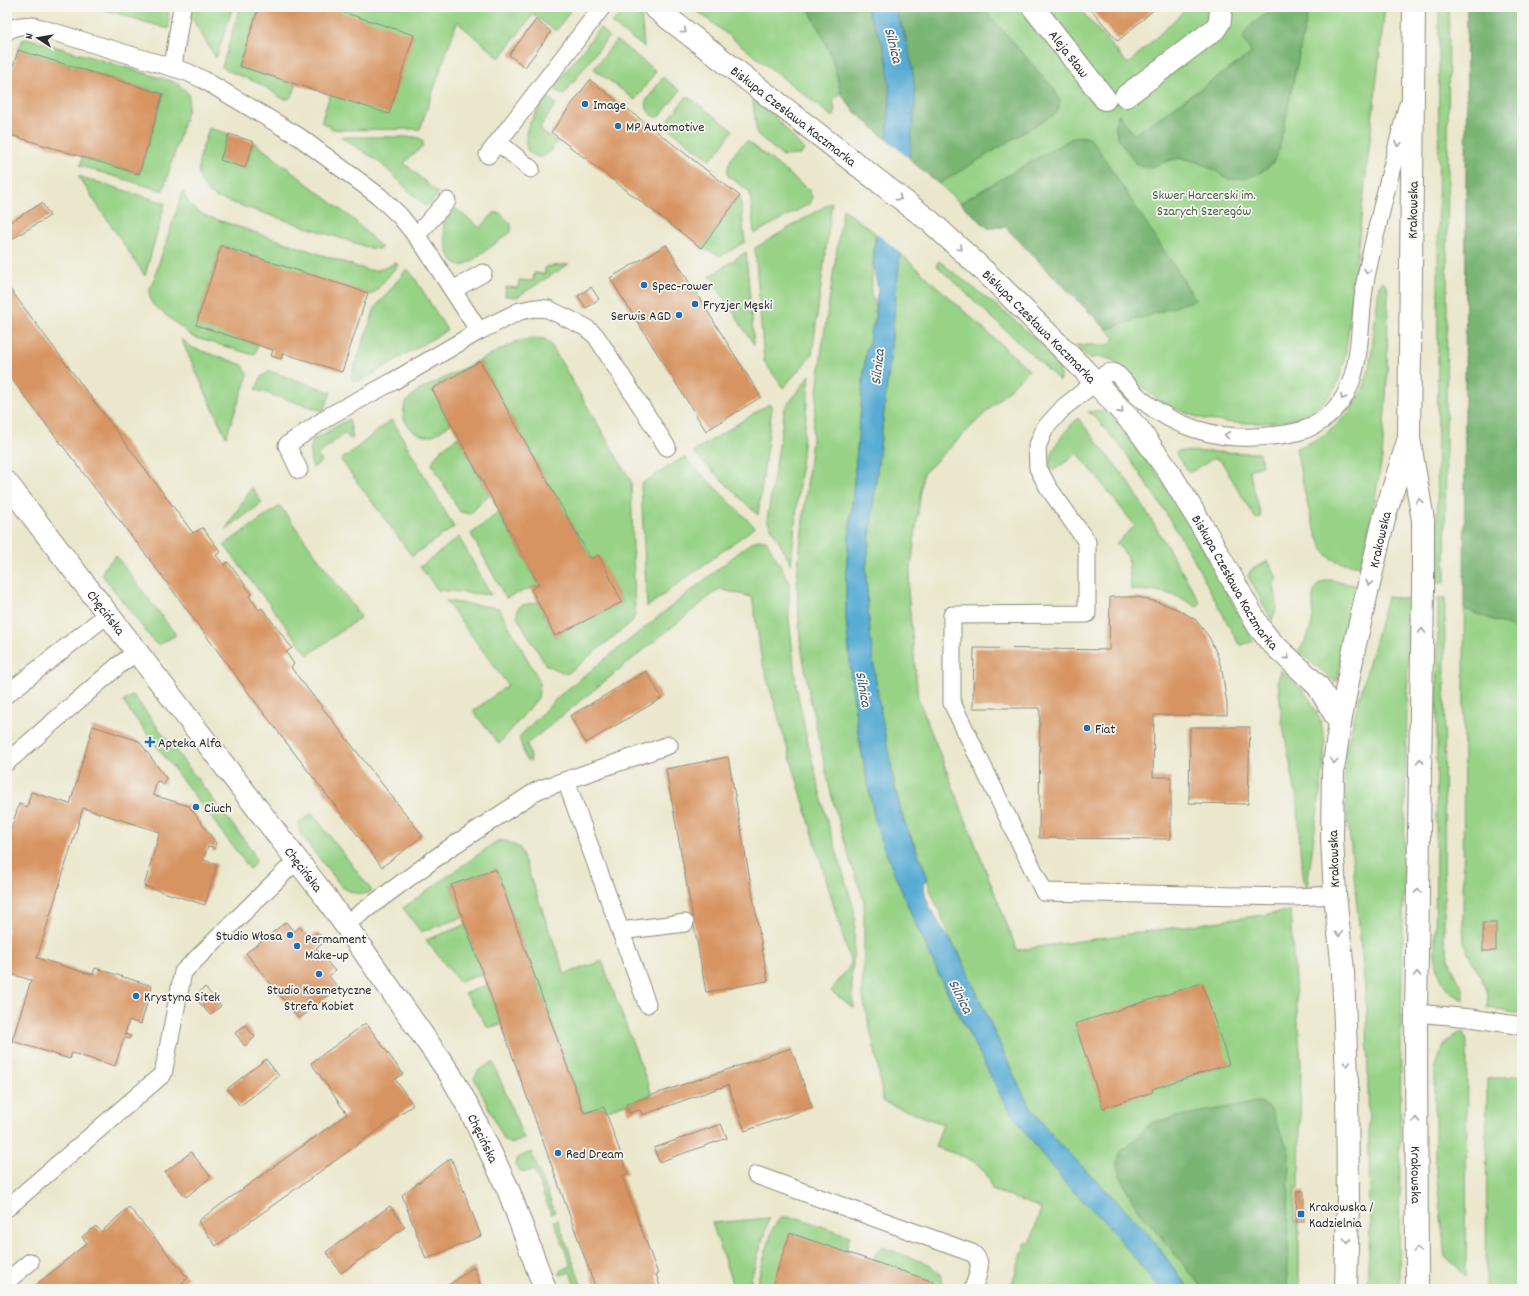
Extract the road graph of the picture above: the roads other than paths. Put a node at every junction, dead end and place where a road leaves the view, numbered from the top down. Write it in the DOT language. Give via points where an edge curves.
graph roads {
  1 [pos="182,7"];
  2 [pos="602,7"];
  3 [pos="654,7"];
  4 [pos="1033,7"];
  5 [pos="1221,7"];
  6 [pos="1414,7"];
  7 [pos="7,31"];
  8 [pos="173,66"];
  9 [pos="1414,79"];
  10 [pos="531,169"];
  11 [pos="447,201"];
  12 [pos="416,236"];
  13 [pos="483,274"];
  14 [pos="453,290"];
  15 [pos="479,331"];
  16 [pos="1095,382"];
  17 [pos="1409,438"];
  18 [pos="667,447"];
  19 [pos="299,470"];
  20 [pos="7,483"];
  21 [pos="108,614"];
  22 [pos="138,651"];
  23 [pos="7,694"];
  24 [pos="1340,723"];
  25 [pos="669,745"];
  26 [pos="7,762"];
  27 [pos="566,781"];
  28 [pos="298,859"];
  29 [pos="1335,895"];
  30 [pos="685,923"];
  31 [pos="346,924"];
  32 [pos="620,932"];
  33 [pos="647,1004"];
  34 [pos="1416,1013"];
  35 [pos="1522,1026"];
  36 [pos="756,1175"];
  37 [pos="7,1208"];
  38 [pos="30,1262"];
  39 [pos="7,1281"];
  40 [pos="544,1289"];
  41 [pos="973,1289"];
  42 [pos="1346,1289"];
  43 [pos="1417,1289"];
  1 -- 8 [label="lane"];
  2 -- 10 [label="lane" via="493,148"];
  3 -- 16 [label="street, Biskupa Czesława Kaczmarka, one-way" via="930,222 995,281"];
  4 -- 5 [label="street, Aleja Sław" via="1115,98 1215,29 1220,22"];
  6 -- 9 [label="street, Krakowska"];
  7 -- 8 [label="lane" via="24,25 37,27"];
  8 -- 12 [label="lane" via="204,80 298,136 379,196"];
  9 -- 16 [label="lane, one-way" via="1366,278 1355,370 1345,395 1332,412 1315,425 1295,433 1235,436 1195,428 1166,416 1144,401 1113,372 1107,373"];
  9 -- 17 [label="street, Krakowska"];
  11 -- 12 [label="lane"];
  12 -- 14 [label="lane"];
  13 -- 14 [label="lane"];
  14 -- 15 [label="lane"];
  15 -- 18 [label="lane" via="520,311 535,308 548,309 584,327 601,343"];
  15 -- 19 [label="lane" via="331,415 287,444"];
  16 -- 24 [label="street, Biskupa Czesława Kaczmarka, one-way" via="1139,430 1169,472 1204,528 1259,627 1270,641 1318,686"];
  16 -- 29 [label="lane" via="1070,401 1049,423 1037,447 1038,468 1088,542 1087,614 952,615 952,703 1044,892 1295,897"];
  17 -- 24 [label="street, Krakowska, one-way" via="1384,515 1353,651"];
  34 -- 17 [label="street, Krakowska, one-way" via="1423,528"];
  20 -- 21 [label="street, Chęcińska"];
  21 -- 22 [label="street, Chęcińska"];
  21 -- 23 [label="lane"];
  22 -- 26 [label="lane" via="119,664"];
  22 -- 28 [label="street, Chęcińska"];
  24 -- 29 [label="street, Krakowska, one-way" via="1333,770 1332,838"];
  25 -- 27 [label="lane"];
  27 -- 31 [label="lane" via="538,790 448,849"];
  27 -- 32 [label="lane"];
  28 -- 31 [label="street, Chęcińska"];
  28 -- 37 [label="lane" via="183,972 163,1074"];
  29 -- 42 [label="street, Krakowska, one-way" via="1343,971 1347,1080"];
  30 -- 32 [label="lane"];
  31 -- 40 [label="street, Chęcińska" via="450,1074 470,1110 508,1189"];
  32 -- 33 [label="lane"];
  34 -- 35 [label="lane"];
  43 -- 34 [label="street, Krakowska, one-way"];
  36 -- 41 [label="lane" via="972,1253 980,1266"];
  38 -- 39 [label="lane"];
}
